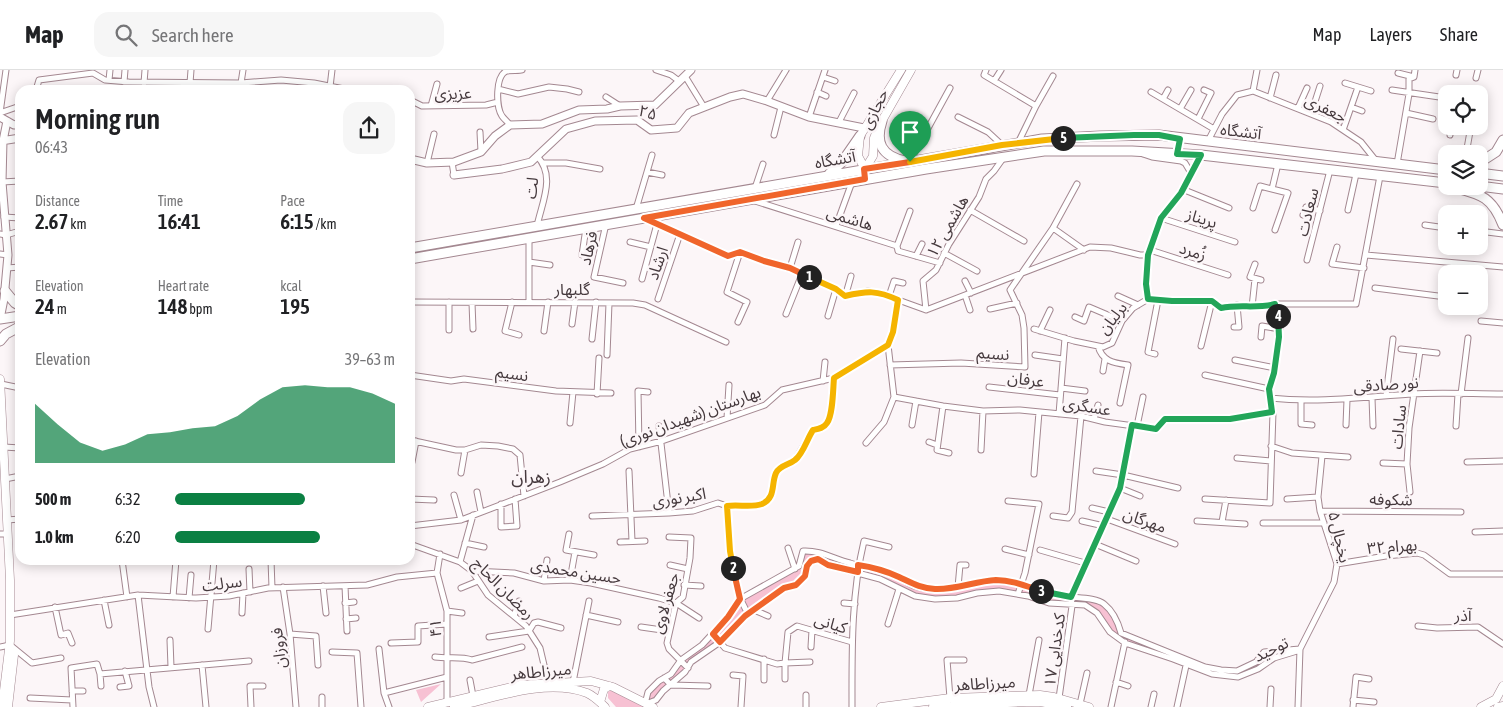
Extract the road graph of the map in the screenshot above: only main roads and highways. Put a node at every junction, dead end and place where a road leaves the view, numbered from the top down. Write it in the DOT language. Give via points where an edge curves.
graph roads {
  1 [pos="901,70"];
  2 [pos="911,70"];
  3 [pos="889,89"];
  4 [pos="898,93"];
  5 [pos="882,120"];
  6 [pos="862,132"];
  7 [pos="1180,139"];
  8 [pos="1503,140"];
  9 [pos="1177,154"];
  10 [pos="1488,157"];
  11 [pos="910,162"];
  12 [pos="1438,168"];
  13 [pos="864,169"];
  14 [pos="1488,174"];
  15 [pos="827,176"];
  16 [pos="1503,176"];
  17 [pos="865,179"];
  18 [pos="1438,183"];
  19 [pos="1488,187"];
  20 [pos="1503,189"];
  21 [pos="1478,195"];
  22 [pos="1503,221"];
  23 [pos="1503,226"];
  24 [pos="415,247"];
  25 [pos="415,258"];
  26 [pos="3,297"];
  27 [pos="15,303"];
  28 [pos="15,317"];
  29 [pos="0,320"];
  30 [pos="15,328"];
  31 [pos="15,329"];
  32 [pos="0,330"];
  33 [pos="0,341"];
  34 [pos="0,381"];
  35 [pos="1,403"];
  36 [pos="3,474"];
  37 [pos="3,496"];
  38 [pos="4,534"];
  39 [pos="10,645"];
  40 [pos="609,686"];
  41 [pos="1503,686"];
  42 [pos="486,703"];
  43 [pos="451,705"];
  44 [pos="603,705"];
  45 [pos="649,705"];
  46 [pos="1085,706"];
  47 [pos="1503,706"];
  48 [pos="2,707"];
  49 [pos="8,707"];
  50 [pos="428,707"];
  51 [pos="881,707"];
  52 [pos="933,707"];
  53 [pos="1067,707"];
  54 [pos="1481,707"];
  55 [pos="1498,707"];
  1 -- 3 [label="main road, حجازی"];
  2 -- 4 [label="main road, حجازی"];
  3 -- 4 [label="main road"];
  3 -- 6 [label="main road, حجازی"];
  4 -- 5 [label="main road, حجازی"];
  5 -- 11 [label="main road" via="878,138 883,149 889,156"];
  5 -- 13 [label="main road, حجازی" via="874,138 873,156"];
  6 -- 13 [label="main road, حجازی" via="858,156"];
  6 -- 15 [label="main road" via="842,162"];
  7 -- 9 [label="main road"];
  7 -- 11 [label="main road, آتشگاه" via="1134,135 1042,140"];
  7 -- 12 [label="main road, آتشگاه"];
  8 -- 10 [label="main road" via="1496,152"];
  9 -- 17 [label="main road, آتشگاه" via="1044,151"];
  9 -- 18 [label="main road, آتشگاه"];
  11 -- 13 [label="main road, آتشگاه"];
  13 -- 15 [label="main road, آتشگاه"];
  13 -- 17 [label="main road"];
  14 -- 16 [label="main road"];
  15 -- 24 [label="main road, آتشگاه"];
  17 -- 25 [label="main road, آتشگاه"];
  19 -- 20 [label="main road"];
  21 -- 23 [label="main road, آتشگاه" via="1495,207"];
  22 -- 23 [label="main road"];
  26 -- 27 [label="main road"];
  28 -- 29 [label="main road"];
  30 -- 32 [label="main road"];
  31 -- 33 [label="main road"];
  34 -- 35 [label="main road"];
  35 -- 36 [label="main road"];
  36 -- 37 [label="main road"];
  37 -- 38 [label="main road" via="7,520"];
  38 -- 39 [label="main road"];
  39 -- 48 [label="main road"];
  39 -- 49 [label="main road" via="14,655"];
  40 -- 43 [label="main road, میرزاطاهر" via="591,681 520,684"];
  40 -- 44 [label="main road" via="604,689"];
  40 -- 45 [label="main road, میرزاطاهر"];
  41 -- 54 [label="main road" via="1496,699"];
  42 -- 43 [label="main road, میرزاطاهر"];
  42 -- 44 [label="main road, میرزاطاهر" via="522,691 549,688 588,693"];
  43 -- 50 [label="main road, میرزاطاهر"];
  46 -- 51 [label="main road, میرزاطاهر" via="1059,698 1029,695 950,698"];
  47 -- 55 [label="main road"];
  52 -- 53 [label="main road, میرزاطاهر" via="1026,702"];
}
